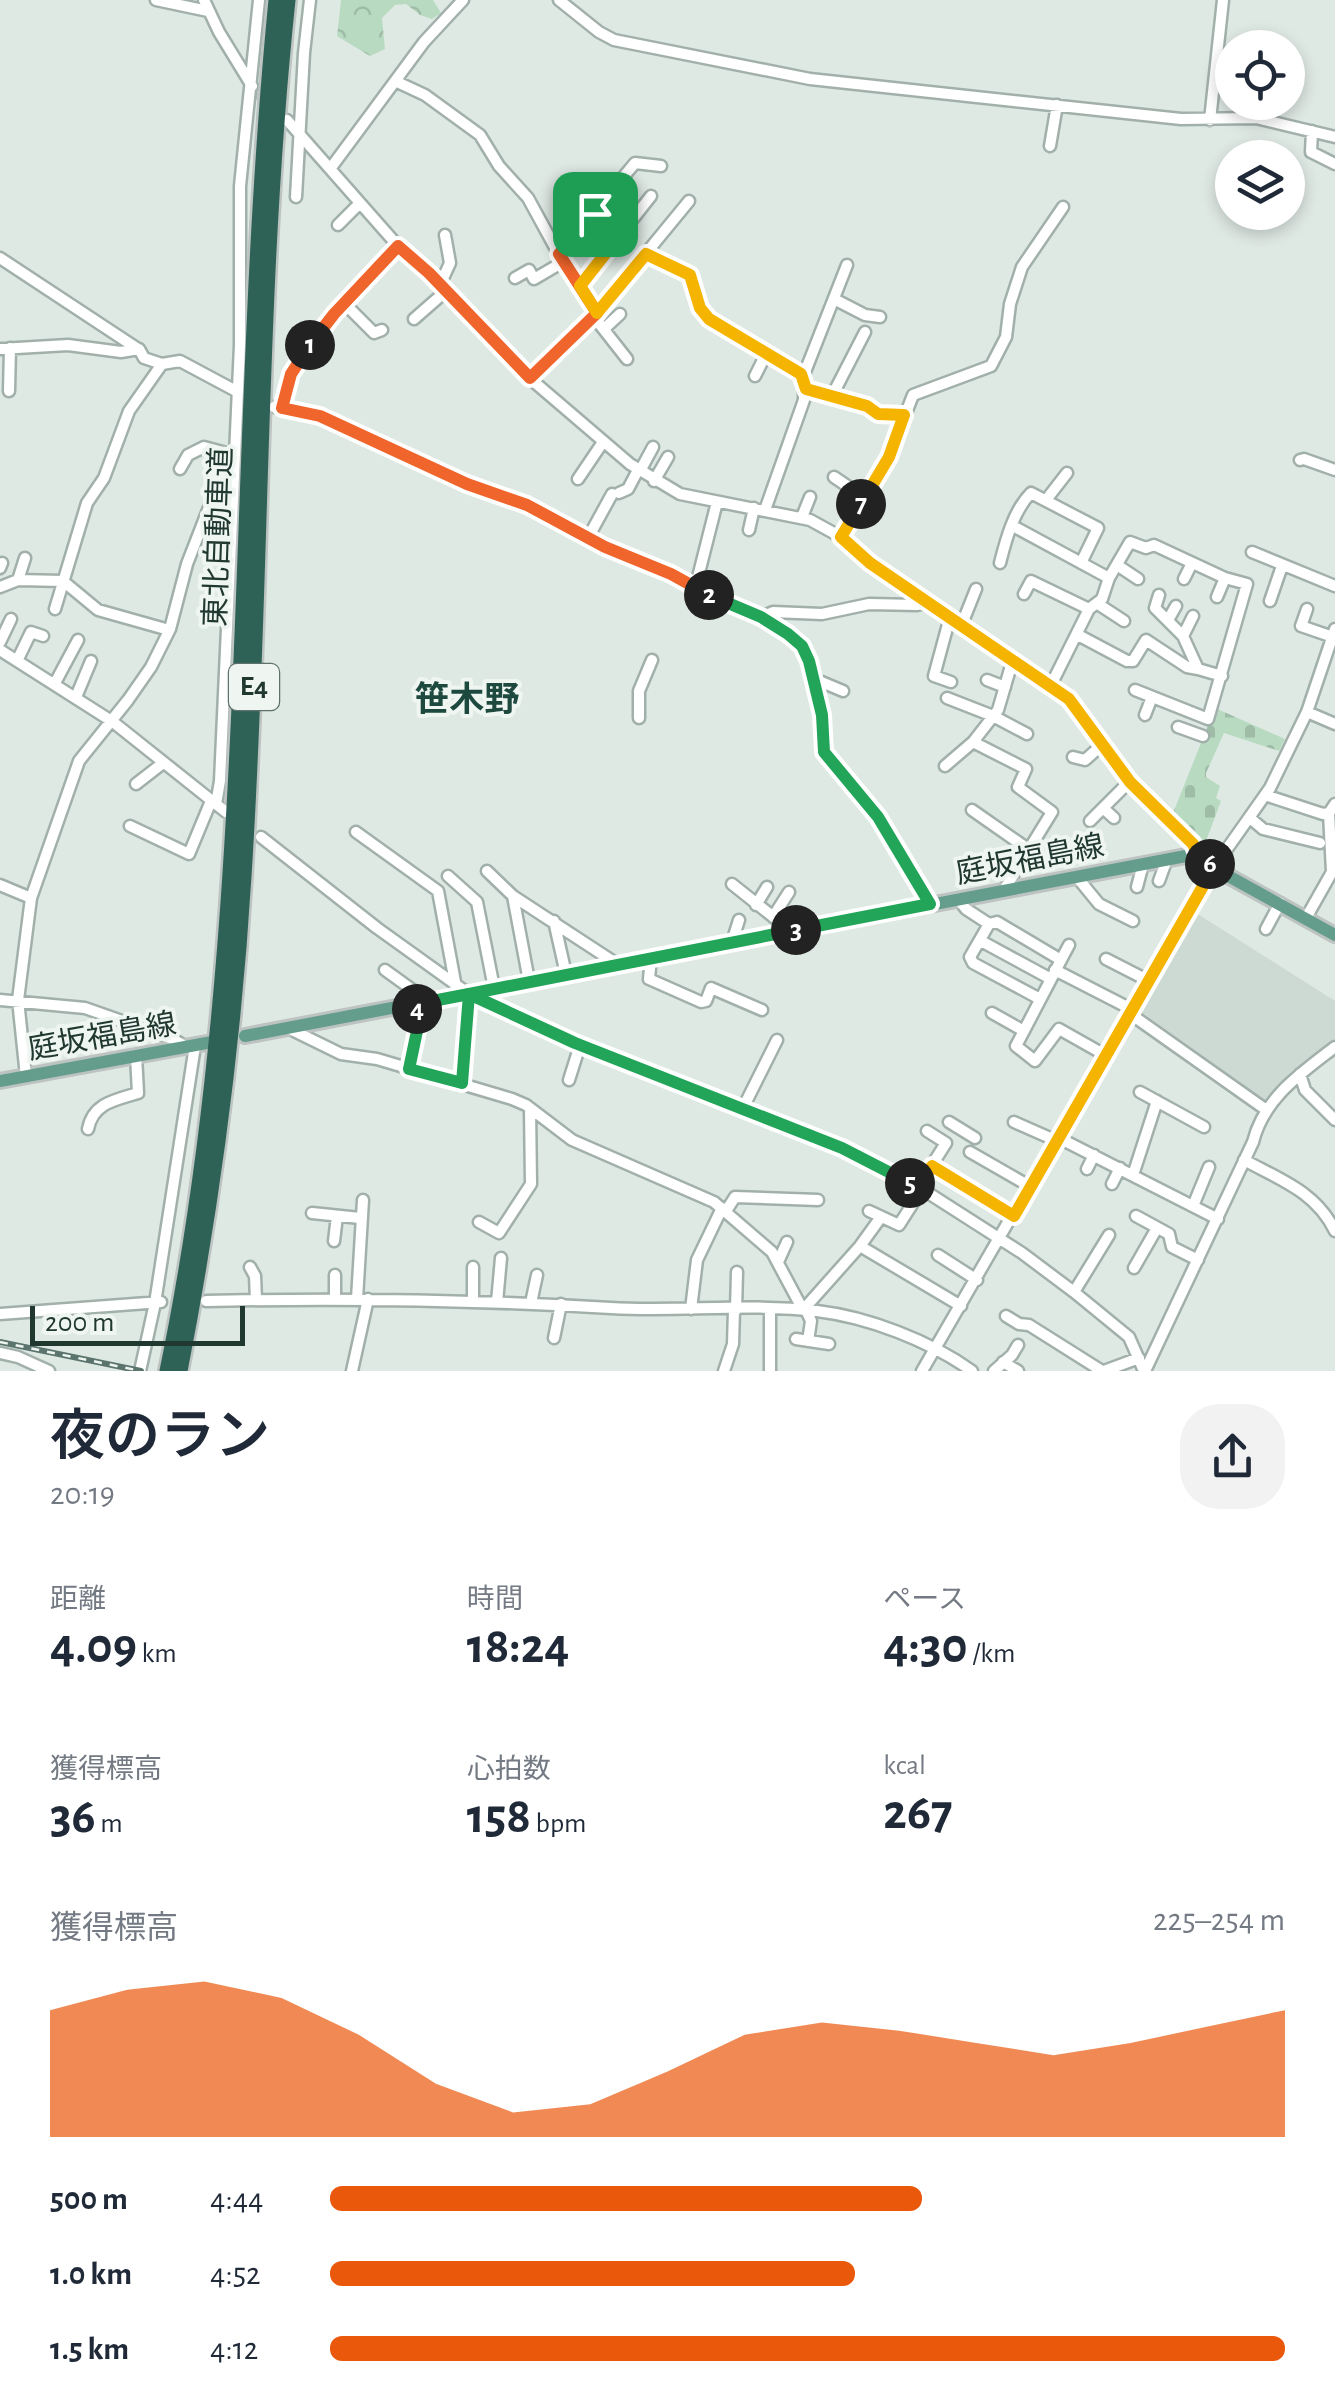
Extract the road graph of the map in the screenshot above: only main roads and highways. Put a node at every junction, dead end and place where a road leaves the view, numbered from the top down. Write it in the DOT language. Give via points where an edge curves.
graph roads {
  1 [pos="276,0"];
  2 [pos="288,0"];
  3 [pos="1335,935"];
  4 [pos="245,1036"];
  5 [pos="212,1042"];
  6 [pos="0,1080"];
  7 [pos="173,1370"];
  1 -- 7 [label="highway, 東北自動車道 / E4" via="258,228 226,962"];
  2 -- 7 [label="highway, 東北自動車道 / E4" via="269,264 238,962 214,1173"];
  3 -- 4 [label="main road, 庭坂福島線" via="1198,855"];
  5 -- 6 [label="main road, 庭坂福島線"];
}
